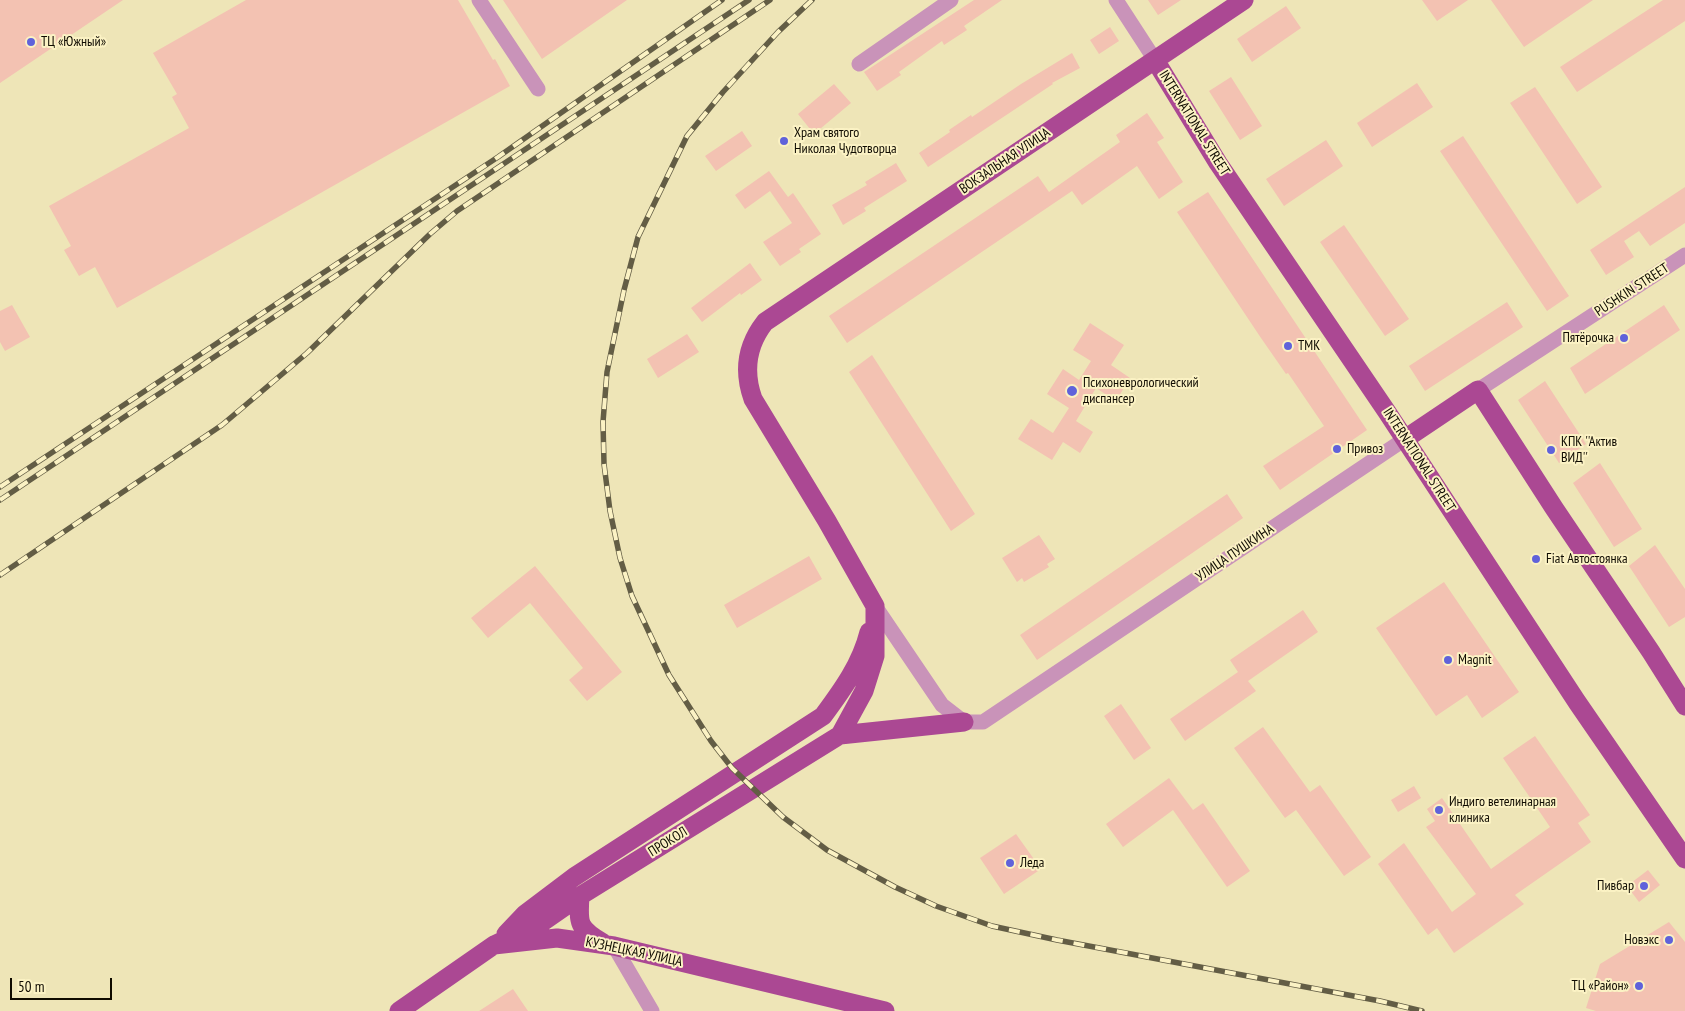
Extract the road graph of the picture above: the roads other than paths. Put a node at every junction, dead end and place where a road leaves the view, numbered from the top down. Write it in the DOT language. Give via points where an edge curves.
graph roads {
  1 [pos="479,0"];
  2 [pos="951,0"];
  3 [pos="1116,0"];
  4 [pos="1244,0"];
  5 [pos="1155,60"];
  6 [pos="859,64"];
  7 [pos="538,89"];
  8 [pos="1685,254"];
  9 [pos="1478,390"];
  10 [pos="1405,439"];
  11 [pos="875,606"];
  12 [pos="1685,706"];
  13 [pos="964,722"];
  14 [pos="840,735"];
  15 [pos="1685,859"];
  16 [pos="580,896"];
  17 [pos="494,945"];
  18 [pos="610,945"];
  19 [pos="399,1011"];
  20 [pos="652,1011"];
  21 [pos="885,1011"];
  1 -- 7 [label="street"];
  2 -- 6 [label="street"];
  3 -- 5 [label="street"];
  4 -- 5 [label="main road, ВОКЗАЛЬНАЯ УЛИЦА"];
  5 -- 10 [label="main road, INTERNATIONAL STREET" via="1223,170"];
  5 -- 11 [label="main road, ВОКЗАЛЬНАЯ УЛИЦА" via="765,322 758,331 747,362 753,399"];
  8 -- 9 [label="street, PUSHKIN STREET"];
  9 -- 10 [label="main road, УЛИЦА ПУШКИНА"];
  9 -- 12 [label="main road"];
  10 -- 13 [label="street, УЛИЦА ПУШКИНА" via="992,718 983,722"];
  10 -- 15 [label="main road, INTERNATIONAL STREET" via="1577,702"];
  11 -- 13 [label="street" via="942,705"];
  11 -- 14 [label="main road" via="875,656 864,691"];
  11 -- 17 [label="main road" via="864,649 847,684 823,716 574,877 525,914"];
  13 -- 14 [label="main road"];
  14 -- 16 [label="main road, ПРОКОЛ"];
  16 -- 17 [label="main road, ПРОКОЛ" via="544,921"];
  16 -- 18 [label="main road" via="578,919 588,933"];
  17 -- 18 [label="main road, КУЗНЕЦКАЯ УЛИЦА" via="556,938"];
  17 -- 19 [label="main road, КУЗНЕЦКАЯ УЛИЦА"];
  18 -- 20 [label="street"];
  18 -- 21 [label="main road, КУЗНЕЦКАЯ УЛИЦА"];
}
